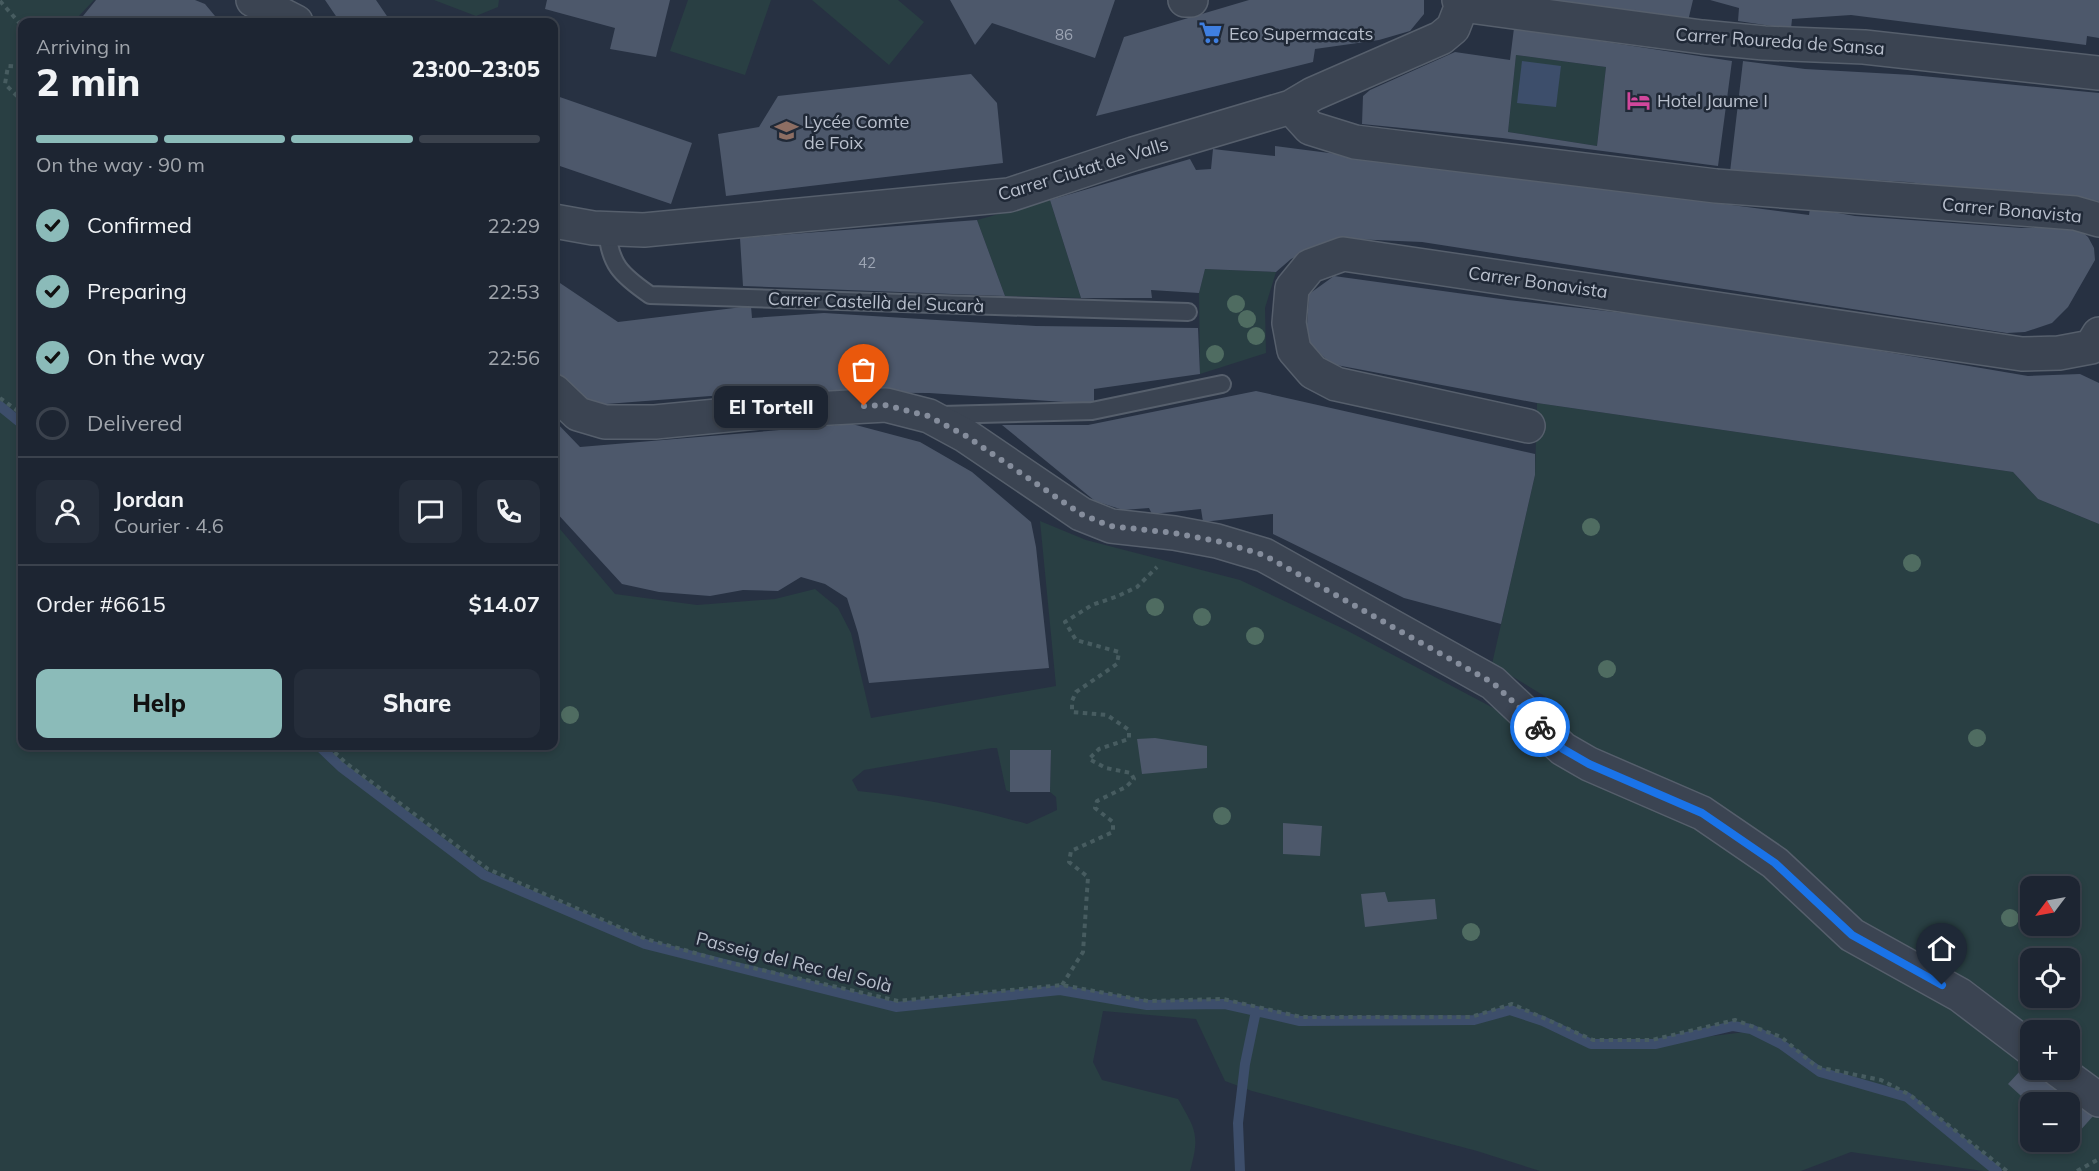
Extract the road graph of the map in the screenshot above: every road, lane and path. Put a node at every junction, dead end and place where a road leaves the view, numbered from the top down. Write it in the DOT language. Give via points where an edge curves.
graph roads {
  1 [pos="0,0"];
  2 [pos="1185,0"];
  3 [pos="1191,0"];
  4 [pos="1460,3"];
  5 [pos="262,7"];
  6 [pos="287,18"];
  7 [pos="18,21"];
  8 [pos="18,67"];
  9 [pos="2099,73"];
  10 [pos="18,97"];
  11 [pos="1291,107"];
  12 [pos="2099,220"];
  13 [pos="558,222"];
  14 [pos="606,228"];
  15 [pos="1188,312"];
  16 [pos="2096,344"];
  17 [pos="1222,384"];
  18 [pos="558,396"];
  19 [pos="0,398"];
  20 [pos="18,411"];
  21 [pos="928,416"];
  22 [pos="1528,426"];
  23 [pos="1174,533"];
  24 [pos="332,750"];
  25 [pos="1062,985"];
  26 [pos="2020,1041"];
  27 [pos="2072,1080"];
  28 [pos="2099,1100"];
  29 [pos="2099,1160"];
  30 [pos="2005,1170"];
  31 [pos="2077,1171"];
  1 -- 7 [label="path"];
  2 -- 3 [label="street"];
  4 -- 9 [label="street, Carrer Roureda de Sansa" via="1722,39 1864,47"];
  4 -- 11 [label="street, Carrer Ciutat de Valls" via="1453,28 1441,38"];
  5 -- 6 [label="street"];
  8 -- 10 [label="path" via="8,66 5,84"];
  11 -- 12 [label="street, Carrer Bonavista" via="1310,128 1355,142 1716,186 2075,213"];
  11 -- 14 [label="street, Carrer Ciutat de Valls" via="1009,195 695,226"];
  13 -- 14 [label="street, Carrer Ciutat de Valls"];
  14 -- 15 [label="lane, Carrer Castellà del Sucarà" via="613,260 624,277 650,295"];
  16 -- 22 [label="street, Carrer Bonavista" via="2059,353 2022,354 1343,254 1310,266 1292,288 1289,323 1294,350 1312,372 1336,384"];
  17 -- 21 [label="lane" via="1092,411"];
  18 -- 21 [label="street" via="578,414 605,422 655,422 885,405"];
  19 -- 20 [label="path"];
  21 -- 23 [label="street" via="966,436 1081,514 1110,526"];
  23 -- 25 [label="path" via="1161,564 1137,587 1092,605 1065,622 1076,640 1119,652 1117,664 1076,692 1072,712 1107,715 1129,730 1129,739 1099,749 1089,759 1106,768 1131,772 1134,779 1097,801 1095,808 1113,822 1113,832 1071,851 1069,862 1088,877 1083,952"];
  23 -- 26 [label="street" via="1264,555 1493,683 1563,749 1702,813 1775,863 1852,935 1960,995"];
  24 -- 25 [label="path, Passeig del Rec del Solà" via="488,869 646,939 898,1001"];
  25 -- 30 [label="path, Passeig del Rec del Solà" via="1148,1001 1222,999 1301,1017 1471,1017 1512,1004 1593,1040 1652,1040 1735,1020 1781,1037 1817,1067 1881,1080 1910,1095"];
  27 -- 28 [label="street"];
  29 -- 31 [label="path"];
}
